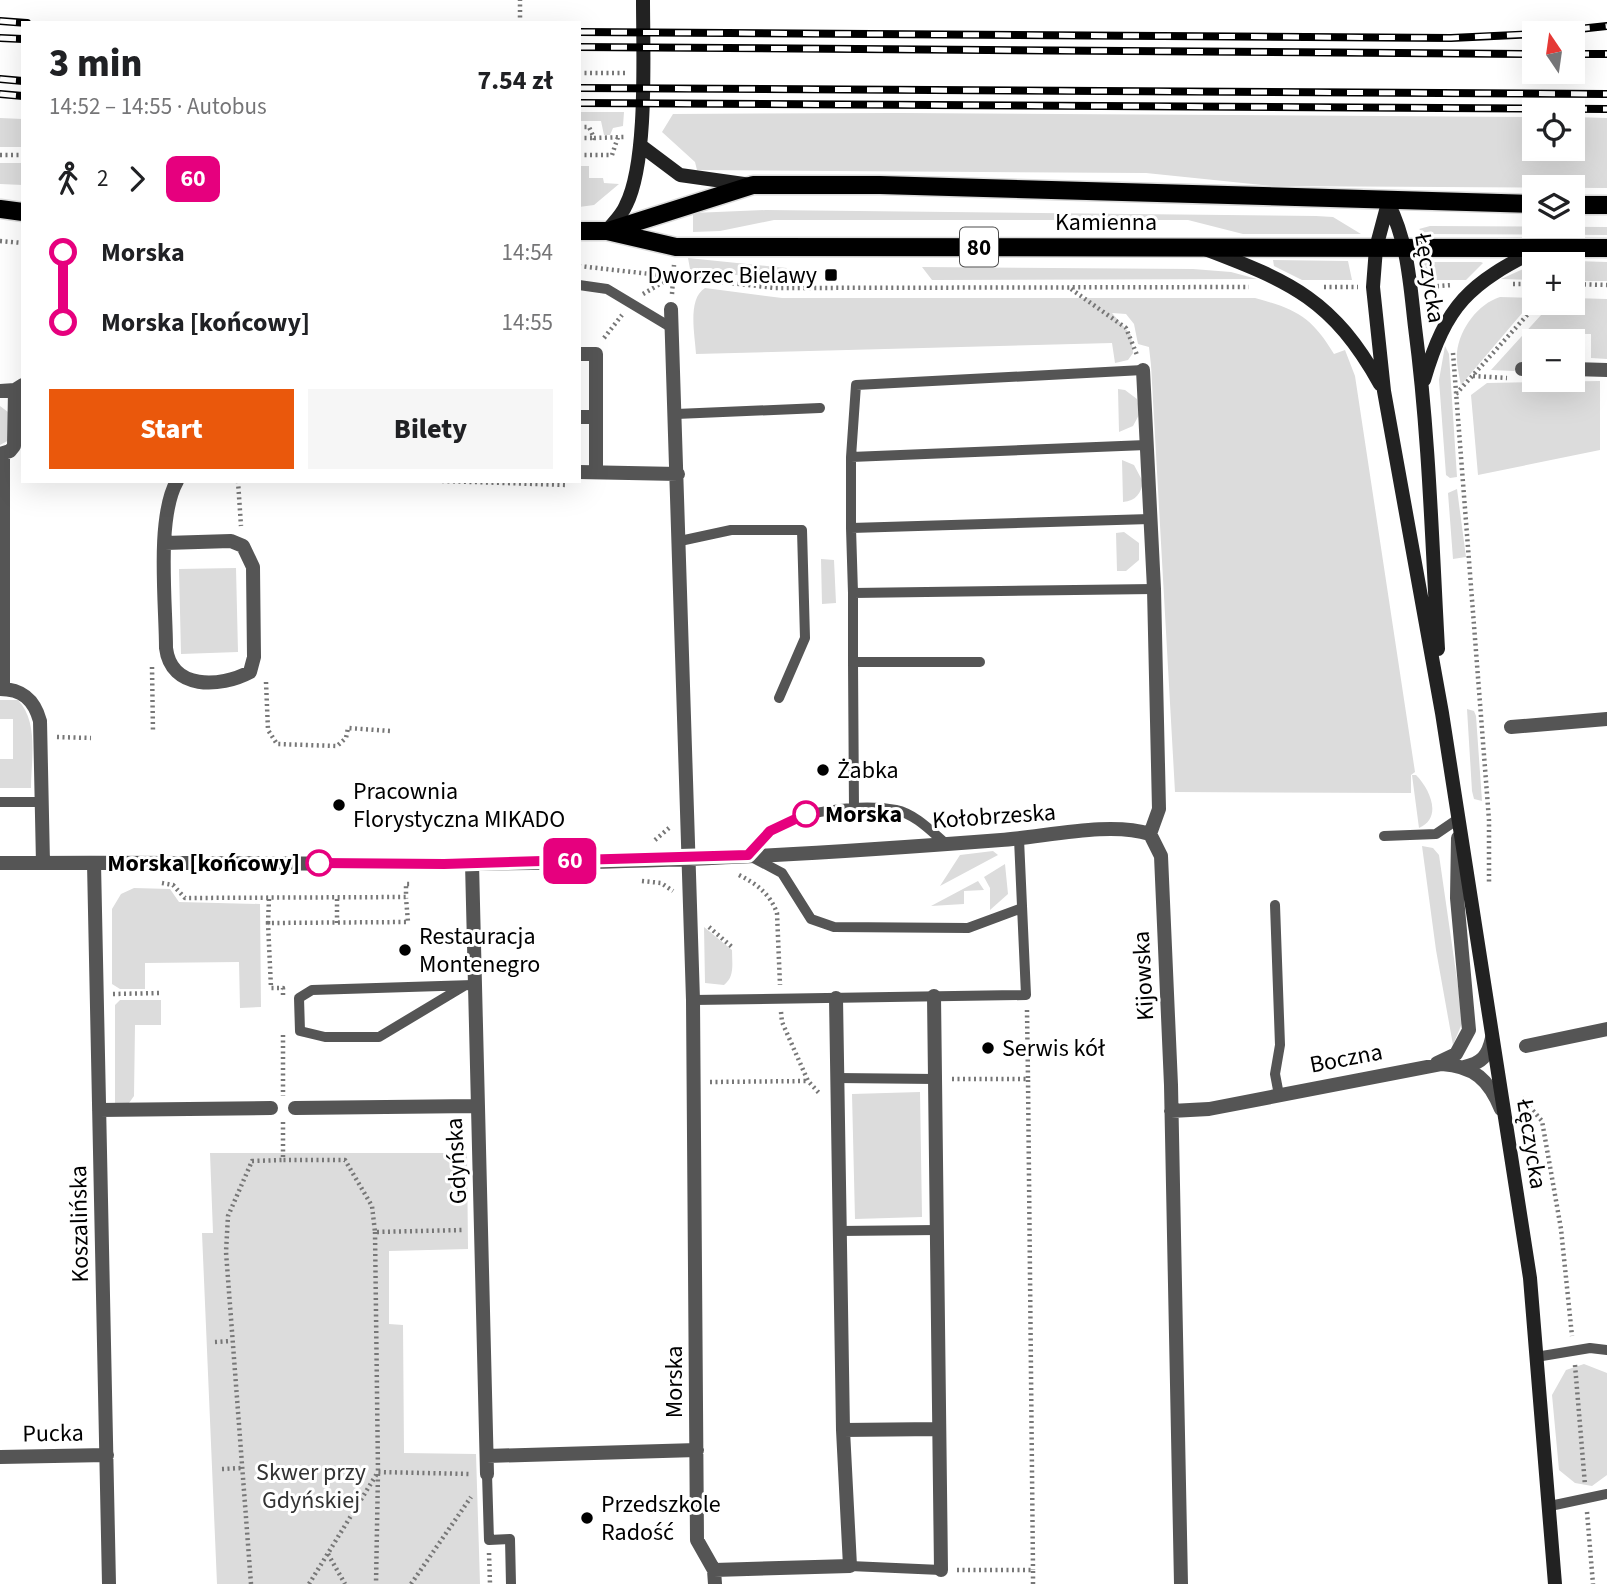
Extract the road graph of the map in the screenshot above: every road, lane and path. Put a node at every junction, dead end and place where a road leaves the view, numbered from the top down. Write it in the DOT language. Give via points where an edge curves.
graph roads {
  1 [pos="520,0"];
  2 [pos="643,0"];
  3 [pos="520,21"];
  4 [pos="581,73"];
  5 [pos="629,73"];
  6 [pos="581,127"];
  7 [pos="581,138"];
  8 [pos="594,138"];
  9 [pos="640,145"];
  10 [pos="0,155"];
  11 [pos="21,155"];
  12 [pos="581,155"];
  13 [pos="753,185"];
  14 [pos="1388,202"];
  15 [pos="1522,204"];
  16 [pos="1585,205"];
  17 [pos="1607,205"];
  18 [pos="0,209"];
  19 [pos="21,212"];
  20 [pos="581,231"];
  21 [pos="607,231"];
  22 [pos="0,241"];
  23 [pos="21,243"];
  24 [pos="1199,247"];
  25 [pos="1376,248"];
  26 [pos="1405,248"];
  27 [pos="1539,248"];
  28 [pos="1607,248"];
  29 [pos="581,266"];
  30 [pos="673,277"];
  31 [pos="1478,284"];
  32 [pos="1522,284"];
  33 [pos="1585,284"];
  34 [pos="581,285"];
  35 [pos="1607,285"];
  36 [pos="1254,287"];
  37 [pos="1296,287"];
  38 [pos="1373,287"];
  39 [pos="1070,288"];
  40 [pos="1411,288"];
  41 [pos="631,304"];
  42 [pos="671,309"];
  43 [pos="1527,315"];
  44 [pos="672,328"];
  45 [pos="1452,351"];
  46 [pos="581,354"];
  47 [pos="596,354"];
  48 [pos="1585,369"];
  49 [pos="1143,370"];
  50 [pos="1607,370"];
  51 [pos="1522,374"];
  52 [pos="1472,376"];
  53 [pos="1423,385"];
  54 [pos="13,389"];
  55 [pos="1384,391"];
  56 [pos="1456,395"];
  57 [pos="820,408"];
  58 [pos="676,414"];
  59 [pos="596,416"];
  60 [pos="581,417"];
  61 [pos="1146,446"];
  62 [pos="1,454"];
  63 [pos="852,457"];
  64 [pos="581,472"];
  65 [pos="596,472"];
  66 [pos="678,474"];
  67 [pos="176,483"];
  68 [pos="238,483"];
  69 [pos="505,483"];
  70 [pos="568,485"];
  71 [pos="1150,519"];
  72 [pos="851,528"];
  73 [pos="680,541"];
  74 [pos="166,543"];
  75 [pos="243,546"];
  76 [pos="1154,589"];
  77 [pos="853,593"];
  78 [pos="853,662"];
  79 [pos="980,662"];
  80 [pos="250,672"];
  81 [pos="2,689"];
  82 [pos="779,698"];
  83 [pos="1442,713"];
  84 [pos="1607,719"];
  85 [pos="1511,727"];
  86 [pos="391,731"];
  87 [pos="42,736"];
  88 [pos="91,738"];
  89 [pos="0,802"];
  90 [pos="43,802"];
  91 [pos="854,810"];
  92 [pos="1458,819"];
  93 [pos="671,821"];
  94 [pos="669,829"];
  95 [pos="1150,834"];
  96 [pos="1384,836"];
  97 [pos="1019,839"];
  98 [pos="945,843"];
  99 [pos="748,855"];
  100 [pos="688,859"];
  101 [pos="0,863"];
  102 [pos="43,863"];
  103 [pos="94,863"];
  104 [pos="472,863"];
  105 [pos="730,873"];
  106 [pos="629,881"];
  107 [pos="642,881"];
  108 [pos="149,883"];
  109 [pos="417,884"];
  110 [pos="1489,890"];
  111 [pos="337,898"];
  112 [pos="406,898"];
  113 [pos="269,900"];
  114 [pos="1275,905"];
  115 [pos="1022,908"];
  116 [pos="700,919"];
  117 [pos="268,923"];
  118 [pos="337,923"];
  119 [pos="732,947"];
  120 [pos="468,985"];
  121 [pos="161,993"];
  122 [pos="108,994"];
  123 [pos="1026,995"];
  124 [pos="934,996"];
  125 [pos="836,998"];
  126 [pos="780,999"];
  127 [pos="693,1000"];
  128 [pos="283,1002"];
  129 [pos="283,1028"];
  130 [pos="1607,1029"];
  131 [pos="1492,1038"];
  132 [pos="1526,1046"];
  133 [pos="1432,1065"];
  134 [pos="1464,1067"];
  135 [pos="837,1078"];
  136 [pos="936,1079"];
  137 [pos="1028,1079"];
  138 [pos="808,1081"];
  139 [pos="706,1082"];
  140 [pos="1521,1087"];
  141 [pos="1279,1095"];
  142 [pos="476,1106"];
  143 [pos="271,1108"];
  144 [pos="295,1108"];
  145 [pos="99,1110"];
  146 [pos="1171,1111"];
  147 [pos="838,1115"];
  148 [pos="1504,1117"];
  149 [pos="283,1160"];
  150 [pos="481,1229"];
  151 [pos="937,1230"];
  152 [pos="839,1231"];
  153 [pos="375,1232"];
  154 [pos="231,1341"];
  155 [pos="215,1342"];
  156 [pos="1607,1350"];
  157 [pos="1573,1351"];
  158 [pos="1536,1357"];
  159 [pos="939,1429"];
  160 [pos="843,1430"];
  161 [pos="697,1450"];
  162 [pos="107,1455"];
  163 [pos="487,1456"];
  164 [pos="0,1457"];
  165 [pos="242,1468"];
  166 [pos="222,1469"];
  167 [pos="378,1472"];
  168 [pos="487,1474"];
  169 [pos="1607,1494"];
  170 [pos="1587,1498"];
  171 [pos="1550,1506"];
  172 [pos="489,1540"];
  173 [pos="328,1554"];
  174 [pos="850,1566"];
  175 [pos="940,1570"];
  176 [pos="1033,1570"];
  177 [pos="714,1577"];
  178 [pos="109,1584"];
  179 [pos="251,1584"];
  180 [pos="309,1584"];
  181 [pos="345,1584"];
  182 [pos="376,1584"];
  183 [pos="411,1584"];
  184 [pos="490,1584"];
  185 [pos="511,1584"];
  186 [pos="1033,1584"];
  187 [pos="1181,1584"];
  188 [pos="1555,1584"];
  189 [pos="1593,1584"];
  1 -- 3 [label="path"];
  2 -- 9 [label="street"];
  4 -- 5 [label="path"];
  6 -- 8 [label="path" via="589,127"];
  7 -- 8 [label="path"];
  8 -- 12 [label="path" via="620,137 612,155"];
  9 -- 13 [label="street" via="680,175"];
  9 -- 21 [label="street" via="626,207"];
  10 -- 11 [label="path"];
  13 -- 14 [label="main road, Kamienna / 80"];
  13 -- 21 [label="main road, Kamienna / 80"];
  14 -- 15 [label="main road, Kamienna / 80"];
  14 -- 25 [label="street, Łęczycka"];
  14 -- 26 [label="street, Łęczycka"];
  16 -- 17 [label="main road"];
  18 -- 19 [label="main road"];
  20 -- 21 [label="main road, Kamienna / 80"];
  21 -- 24 [label="main road, Kamienna / 80" via="676,247"];
  22 -- 23 [label="path"];
  24 -- 25 [label="main road, Kamienna / 80"];
  24 -- 37 [label="street"];
  25 -- 26 [label="main road, Kamienna / 80"];
  25 -- 38 [label="street, Łęczycka"];
  26 -- 27 [label="main road, Kamienna / 80"];
  26 -- 40 [label="street, Łęczycka"];
  27 -- 28 [label="main road, Kamienna / 80"];
  27 -- 31 [label="street"];
  29 -- 30 [label="path"];
  30 -- 39 [label="path" via="775,288"];
  30 -- 41 [label="path"];
  31 -- 32 [label="path"];
  31 -- 40 [label="path"];
  31 -- 53 [label="street" via="1464,296 1442,330"];
  33 -- 35 [label="path"];
  34 -- 41 [label="lane" via="607,289"];
  36 -- 39 [label="path"];
  37 -- 38 [label="path"];
  37 -- 55 [label="street" via="1346,330"];
  38 -- 55 [label="street, Łęczycka"];
  39 -- 49 [label="path" via="1126,328"];
  40 -- 53 [label="street, Łęczycka"];
  41 -- 44 [label="lane"];
  41 -- 47 [label="path"];
  42 -- 44 [label="street, Morska"];
  43 -- 52 [label="path"];
  44 -- 58 [label="street, Morska"];
  45 -- 56 [label="path"];
  46 -- 47 [label="street"];
  47 -- 59 [label="street"];
  48 -- 50 [label="street"];
  49 -- 61 [label="street"];
  49 -- 63 [label="lane" via="856,385"];
  51 -- 52 [label="path" via="1515,379"];
  52 -- 56 [label="path"];
  53 -- 83 [label="street, Łęczycka"];
  54 -- 62 [label="street" via="14,446"];
  55 -- 83 [label="street, Łęczycka"];
  56 -- 110 [label="path" via="1489,820"];
  57 -- 58 [label="lane"];
  58 -- 66 [label="street, Morska"];
  59 -- 60 [label="street"];
  59 -- 65 [label="street"];
  61 -- 63 [label="lane"];
  61 -- 71 [label="street"];
  62 -- 81 [label="street"];
  63 -- 72 [label="lane"];
  64 -- 65 [label="street"];
  65 -- 66 [label="street"];
  66 -- 73 [label="street, Morska"];
  67 -- 74 [label="street" via="170,494"];
  68 -- 75 [label="path"];
  69 -- 70 [label="path"];
  71 -- 72 [label="lane"];
  71 -- 76 [label="street"];
  72 -- 77 [label="lane"];
  73 -- 82 [label="lane" via="732,530 802,530 805,638"];
  73 -- 100 [label="street, Morska"];
  74 -- 75 [label="street" via="231,541"];
  74 -- 80 [label="street" via="168,664 177,675 194,681 235,680"];
  75 -- 80 [label="street" via="253,567 254,657"];
  76 -- 77 [label="lane"];
  76 -- 95 [label="street" via="1159,809"];
  77 -- 78 [label="lane"];
  78 -- 79 [label="lane"];
  78 -- 91 [label="lane"];
  80 -- 86 [label="path" via="266,676 268,730 277,744 337,746 346,738 348,728"];
  81 -- 87 [label="street" via="15,689 36,707"];
  83 -- 92 [label="street, Łęczycka"];
  84 -- 85 [label="street"];
  87 -- 88 [label="path"];
  87 -- 90 [label="street"];
  89 -- 90 [label="lane"];
  90 -- 102 [label="street"];
  91 -- 98 [label="lane" via="897,810"];
  91 -- 99 [label="lane" via="789,820 770,831"];
  92 -- 96 [label="lane" via="1436,834"];
  92 -- 131 [label="street, Łęczycka"];
  92 -- 133 [label="street" via="1457,898 1469,1030 1456,1054"];
  93 -- 94 [label="path"];
  95 -- 97 [label="street, Kołobrzeska" via="1136,829 1108,830"];
  95 -- 146 [label="street, Kijowska" via="1161,856"];
  97 -- 98 [label="street, Kołobrzeska"];
  97 -- 115 [label="lane"];
  98 -- 99 [label="street, Kołobrzeska"];
  99 -- 100 [label="street, Kołobrzeska"];
  99 -- 115 [label="lane" via="782,873 811,919 834,927 968,928"];
  100 -- 104 [label="street, Kołobrzeska"];
  100 -- 127 [label="street, Morska"];
  101 -- 102 [label="street, Kołobrzeska"];
  102 -- 103 [label="street, Kołobrzeska"];
  103 -- 104 [label="street, Kołobrzeska"];
  103 -- 145 [label="street, Koszalińska"];
  104 -- 120 [label="street, Gdyńska"];
  105 -- 126 [label="path" via="760,887 773,902"];
  106 -- 107 [label="path"];
  108 -- 113 [label="path" via="173,885 185,898"];
  109 -- 112 [label="path" via="406,884"];
  111 -- 112 [label="path"];
  111 -- 113 [label="path"];
  111 -- 118 [label="path"];
  112 -- 118 [label="path" via="408,922"];
  113 -- 117 [label="path"];
  114 -- 141 [label="lane" via="1280,1045 1275,1074"];
  115 -- 123 [label="lane"];
  116 -- 119 [label="path"];
  117 -- 118 [label="path"];
  117 -- 128 [label="path" via="271,988 283,988"];
  120 -- 120 [label="lane" via="312,990 299,998 300,1031 325,1037 379,1037"];
  120 -- 142 [label="street, Gdyńska"];
  121 -- 122 [label="path"];
  123 -- 124 [label="lane"];
  123 -- 137 [label="path"];
  124 -- 125 [label="lane"];
  124 -- 136 [label="street"];
  125 -- 126 [label="lane"];
  125 -- 135 [label="street"];
  126 -- 127 [label="lane"];
  126 -- 138 [label="path" via="782,1022"];
  127 -- 161 [label="street, Morska"];
  129 -- 149 [label="path"];
  130 -- 132 [label="street"];
  131 -- 134 [label="street" via="1483,1060"];
  131 -- 148 [label="street, Łęczycka"];
  133 -- 134 [label="street, Boczna"];
  133 -- 141 [label="street, Boczna"];
  134 -- 148 [label="street" via="1486,1081"];
  135 -- 136 [label="lane"];
  135 -- 147 [label="street"];
  136 -- 137 [label="path"];
  136 -- 151 [label="street"];
  137 -- 176 [label="path"];
  138 -- 139 [label="path"];
  138 -- 147 [label="path"];
  140 -- 157 [label="path" via="1523,1100 1542,1121"];
  141 -- 146 [label="street, Boczna" via="1209,1109"];
  142 -- 144 [label="street"];
  142 -- 150 [label="street, Gdyńska"];
  143 -- 145 [label="street"];
  145 -- 162 [label="street, Koszalińska"];
  146 -- 187 [label="street, Kijowska"];
  147 -- 152 [label="street"];
  148 -- 158 [label="street, Łęczycka" via="1530,1278"];
  149 -- 153 [label="path" via="345,1160 372,1206"];
  149 -- 154 [label="path" via="252,1161 228,1216"];
  150 -- 153 [label="path"];
  150 -- 163 [label="street, Gdyńska"];
  151 -- 152 [label="lane"];
  151 -- 159 [label="street"];
  152 -- 160 [label="street"];
  153 -- 167 [label="path"];
  154 -- 155 [label="path"];
  154 -- 165 [label="path"];
  156 -- 157 [label="lane"];
  157 -- 158 [label="lane"];
  157 -- 170 [label="path"];
  158 -- 171 [label="street, Łęczycka"];
  159 -- 160 [label="street"];
  159 -- 175 [label="street"];
  160 -- 174 [label="street"];
  161 -- 163 [label="street"];
  161 -- 177 [label="street, Morska" via="697,1540"];
  162 -- 164 [label="street, Pucka"];
  162 -- 178 [label="street, Koszalińska"];
  163 -- 168 [label="street, Gdyńska"];
  165 -- 166 [label="path"];
  165 -- 179 [label="path"];
  167 -- 168 [label="path"];
  167 -- 173 [label="path"];
  167 -- 182 [label="path"];
  168 -- 172 [label="lane"];
  168 -- 183 [label="path"];
  169 -- 170 [label="lane"];
  170 -- 171 [label="lane"];
  170 -- 189 [label="path"];
  171 -- 188 [label="street, Łęczycka"];
  172 -- 184 [label="path"];
  172 -- 185 [label="lane" via="510,1539"];
  173 -- 180 [label="path"];
  173 -- 181 [label="path"];
  174 -- 175 [label="lane"];
  174 -- 177 [label="street, Morska"];
  175 -- 176 [label="path"];
  176 -- 186 [label="path"];
}
